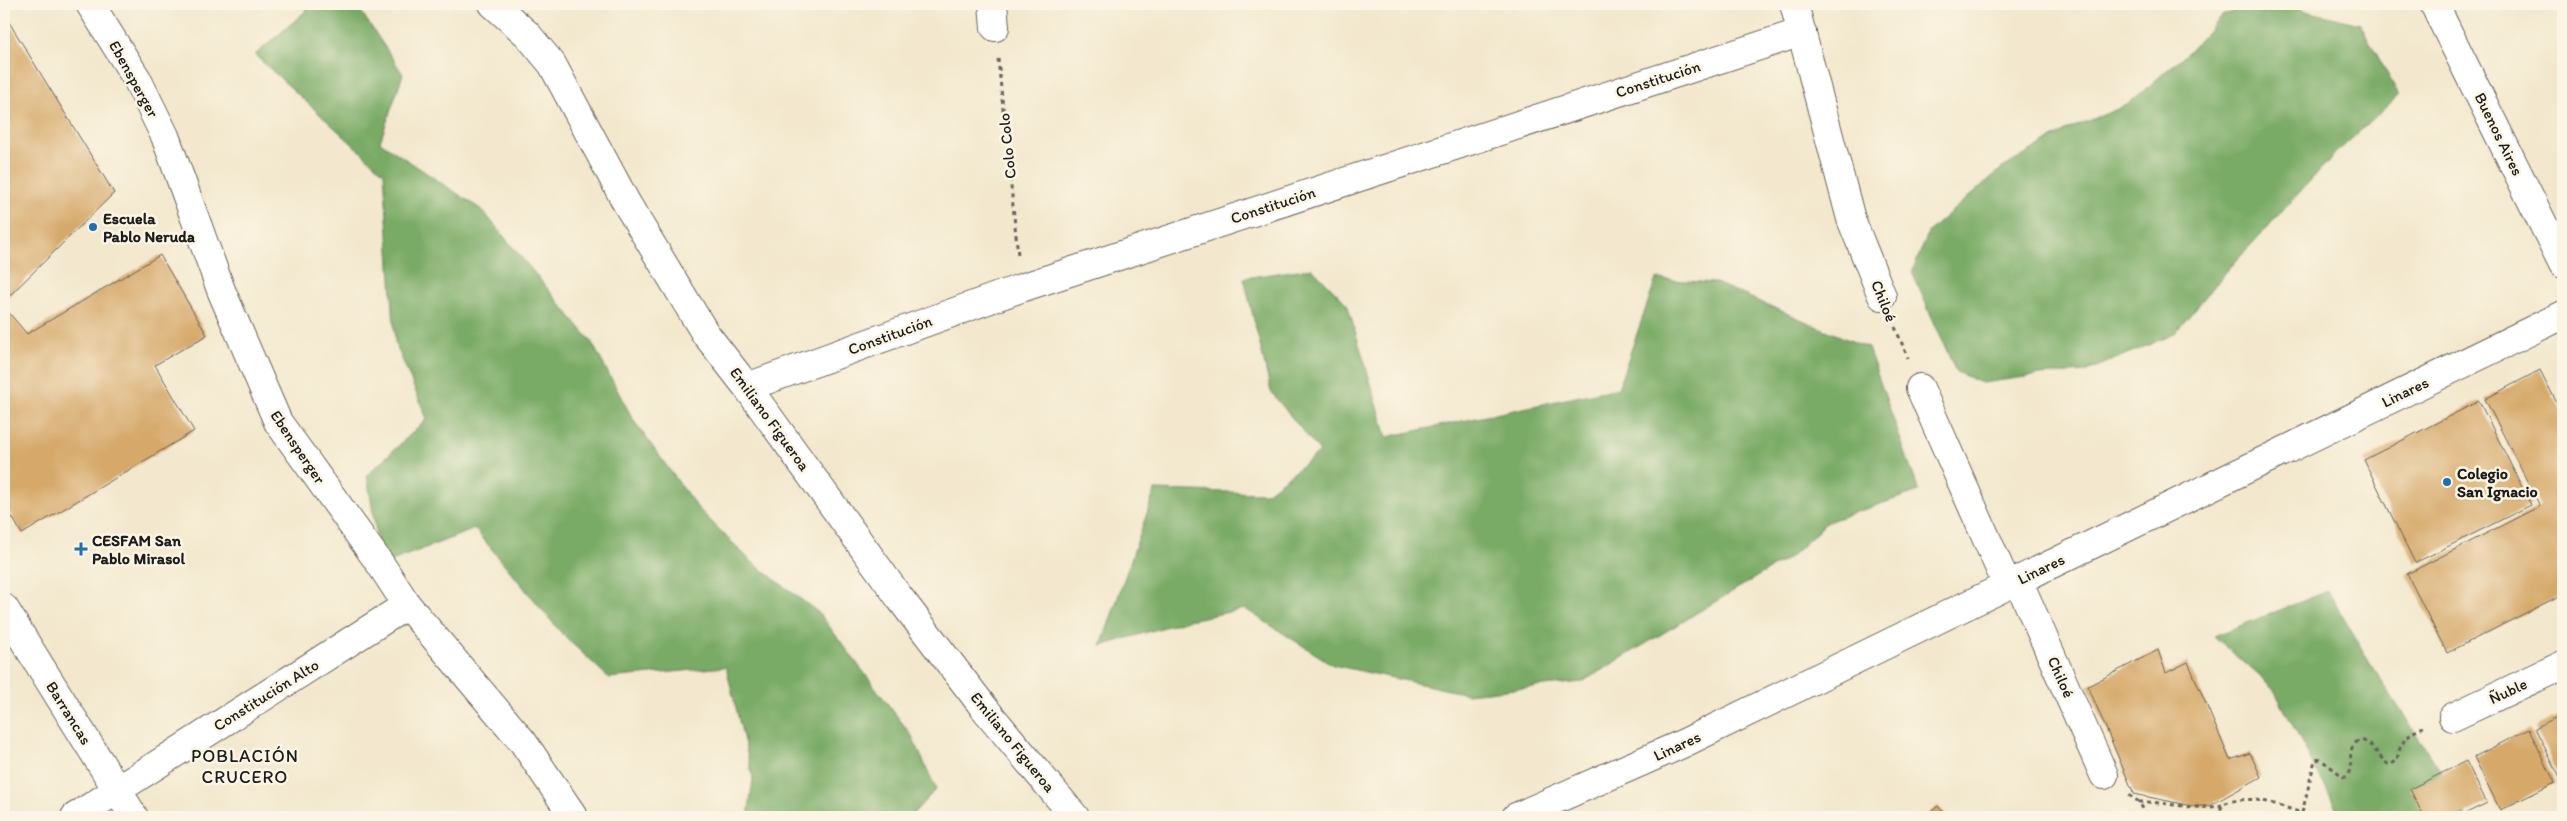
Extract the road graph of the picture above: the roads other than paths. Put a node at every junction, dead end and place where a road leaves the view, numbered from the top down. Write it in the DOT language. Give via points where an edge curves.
graph roads {
  1 [pos="90,4"];
  2 [pos="493,4"];
  3 [pos="1794,4"];
  4 [pos="2434,4"];
  5 [pos="1802,32"];
  6 [pos="2563,264"];
  7 [pos="1882,296"];
  8 [pos="2563,315"];
  9 [pos="747,387"];
  10 [pos="1920,388"];
  11 [pos="2013,583"];
  12 [pos="407,605"];
  13 [pos="4,608"];
  14 [pos="2563,665"];
  15 [pos="2453,717"];
  16 [pos="2104,775"];
  17 [pos="117,789"];
  18 [pos="75,817"];
  19 [pos="134,817"];
  20 [pos="574,817"];
  21 [pos="1075,817"];
  22 [pos="1516,817"];
  1 -- 12 [label="street, Ebensperger" via="137,80 165,136 221,290 278,422 382,565"];
  2 -- 9 [label="street, Emiliano Figueroa" via="527,34 552,64 627,204 705,333"];
  3 -- 5 [label="street, Chiloé"];
  4 -- 6 [label="street, Buenos Aires"];
  5 -- 7 [label="street, Chiloé" via="1851,219"];
  5 -- 9 [label="street, Constitución" via="1021,288"];
  8 -- 11 [label="street, Linares"];
  9 -- 21 [label="street, Emiliano Figueroa" via="911,612 985,709"];
  10 -- 11 [label="street, Chiloé"];
  11 -- 16 [label="street, Chiloé"];
  11 -- 22 [label="street, Linares" via="1682,744"];
  12 -- 17 [label="street, Constitución Alto"];
  12 -- 20 [label="street, Ebensperger" via="523,742"];
  13 -- 17 [label="street, Barrancas"];
  14 -- 15 [label="street, Ñuble"];
  17 -- 18 [label="street, Constitución Alto"];
  17 -- 19 [label="street, Barrancas"];
}
